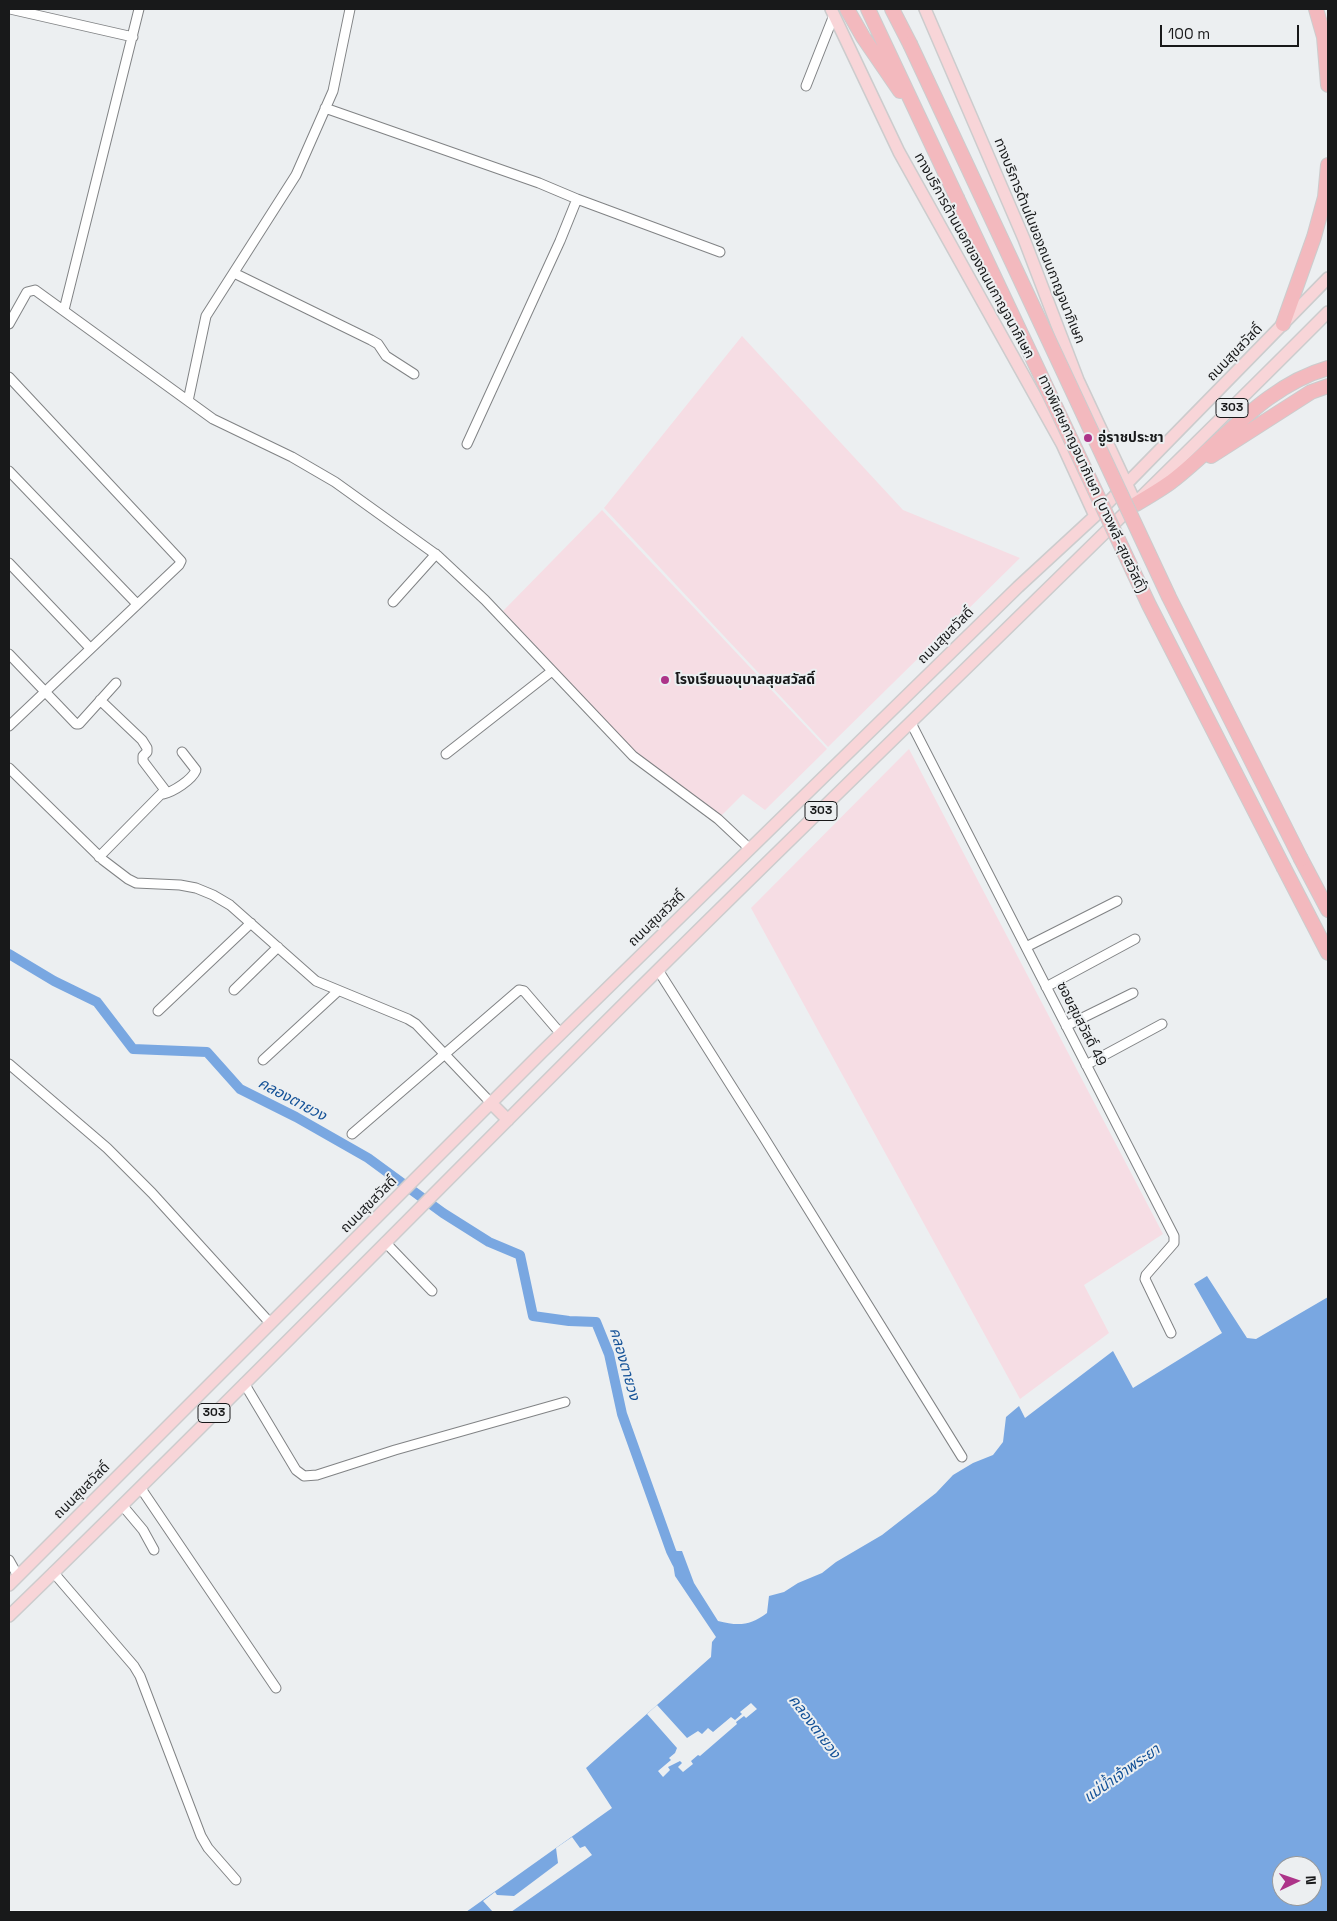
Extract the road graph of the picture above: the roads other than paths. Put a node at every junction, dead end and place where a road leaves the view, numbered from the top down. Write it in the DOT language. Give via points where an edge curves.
graph roads {
  1 [pos="10,9"];
  2 [pos="139,9"];
  3 [pos="350,9"];
  4 [pos="847,9"];
  5 [pos="868,9"];
  6 [pos="892,9"];
  7 [pos="898,9"];
  8 [pos="924,9"];
  9 [pos="1316,9"];
  10 [pos="832,12"];
  11 [pos="133,37"];
  12 [pos="910,44"];
  13 [pos="1328,85"];
  14 [pos="806,86"];
  15 [pos="325,108"];
  16 [pos="918,115"];
  17 [pos="1328,165"];
  18 [pos="577,199"];
  19 [pos="720,252"];
  20 [pos="234,273"];
  21 [pos="1328,278"];
  22 [pos="64,310"];
  23 [pos="1328,312"];
  24 [pos="9,324"];
  25 [pos="1283,324"];
  26 [pos="1328,368"];
  27 [pos="414,374"];
  28 [pos="9,377"];
  29 [pos="1328,386"];
  30 [pos="188,401"];
  31 [pos="467,444"];
  32 [pos="9,470"];
  33 [pos="1172,482"];
  34 [pos="1126,485"];
  35 [pos="1136,504"];
  36 [pos="1095,516"];
  37 [pos="436,554"];
  38 [pos="9,563"];
  39 [pos="393,602"];
  40 [pos="137,604"];
  41 [pos="90,648"];
  42 [pos="9,654"];
  43 [pos="552,671"];
  44 [pos="116,683"];
  45 [pos="45,692"];
  46 [pos="100,700"];
  47 [pos="911,723"];
  48 [pos="9,726"];
  49 [pos="182,752"];
  50 [pos="446,754"];
  51 [pos="9,768"];
  52 [pos="163,794"];
  53 [pos="750,849"];
  54 [pos="99,856"];
  55 [pos="1117,901"];
  56 [pos="1328,910"];
  57 [pos="250,923"];
  58 [pos="1135,939"];
  59 [pos="1026,946"];
  60 [pos="278,947"];
  61 [pos="1328,953"];
  62 [pos="658,970"];
  63 [pos="1046,987"];
  64 [pos="234,990"];
  65 [pos="338,991"];
  66 [pos="1133,993"];
  67 [pos="158,1011"];
  68 [pos="1162,1024"];
  69 [pos="1066,1026"];
  70 [pos="561,1034"];
  71 [pos="444,1054"];
  72 [pos="263,1060"];
  73 [pos="9,1064"];
  74 [pos="1086,1065"];
  75 [pos="491,1103"];
  76 [pos="508,1120"];
  77 [pos="352,1134"];
  78 [pos="385,1242"];
  79 [pos="432,1291"];
  80 [pos="271,1324"];
  81 [pos="1171,1333"];
  82 [pos="244,1383"];
  83 [pos="565,1402"];
  84 [pos="962,1457"];
  85 [pos="140,1487"];
  86 [pos="122,1505"];
  87 [pos="154,1550"];
  88 [pos="9,1560"];
  89 [pos="53,1572"];
  90 [pos="18,1576"];
  91 [pos="9,1585"];
  92 [pos="9,1616"];
  93 [pos="276,1688"];
  94 [pos="236,1880"];
  1 -- 11 [label="street"];
  2 -- 11 [label="street"];
  3 -- 15 [label="street" via="337,79"];
  4 -- 16 [label="highway" via="876,58"];
  5 -- 16 [label="highway, ทางพิเศษกาญจนาภิเษก (บางพลี-สุขสวัสดิ์)"];
  6 -- 12 [label="highway, ทางพิเศษกาญจนาภิเษก (บางพลี-สุขสวัสดิ์)"];
  7 -- 12 [label="highway"];
  8 -- 34 [label="main road, ทางบริการด้านในของถนนกาญจนาภิเษก" via="1024,239 1078,380"];
  9 -- 13 [label="highway" via="1324,37"];
  10 -- 14 [label="street"];
  10 -- 36 [label="main road, ทางบริการด้านนอกของถนนกาญจนาภิเษก" via="899,152 1062,444"];
  11 -- 22 [label="street"];
  12 -- 56 [label="highway, ทางพิเศษกาญจนาภิเษก (บางพลี-สุขสวัสดิ์), bridge" via="1169,597"];
  15 -- 18 [label="street"];
  15 -- 20 [label="street" via="296,175"];
  16 -- 61 [label="highway, ทางพิเศษกาญจนาภิเษก (บางพลี-สุขสวัสดิ์), bridge" via="1149,605"];
  17 -- 25 [label="highway" via="1325,197 1314,237"];
  18 -- 19 [label="street"];
  18 -- 31 [label="street"];
  20 -- 27 [label="street" via="371,340 386,356"];
  20 -- 30 [label="street" via="206,316"];
  21 -- 25 [label="main road, ถนนสุขสวัสดิ์ / 303"];
  22 -- 24 [label="street" via="35,290 27,292"];
  22 -- 30 [label="street"];
  23 -- 35 [label="main road, 303"];
  25 -- 34 [label="main road, ถนนสุขสวัสดิ์ / 303"];
  26 -- 33 [label="highway" via="1285,387 1245,416"];
  28 -- 40 [label="street" via="180,558 179,565"];
  29 -- 33 [label="highway" via="1312,392"];
  30 -- 37 [label="street" via="213,419 335,482"];
  32 -- 40 [label="street"];
  33 -- 35 [label="highway"];
  34 -- 35 [label="main road, ทางบริการด้านในของถนนกาญจนาภิเษก"];
  34 -- 36 [label="main road, ถนนสุขสวัสดิ์ / 303"];
  35 -- 47 [label="main road, 303"];
  36 -- 53 [label="main road, ถนนสุขสวัสดิ์ / 303"];
  37 -- 39 [label="street"];
  37 -- 43 [label="street"];
  38 -- 41 [label="street"];
  40 -- 41 [label="street"];
  41 -- 45 [label="street"];
  42 -- 45 [label="street"];
  43 -- 50 [label="street"];
  43 -- 53 [label="street" via="633,756 718,819"];
  44 -- 46 [label="street"];
  45 -- 46 [label="street" via="76,724"];
  45 -- 48 [label="street"];
  46 -- 52 [label="street" via="142,740 147,748 143,761 164,786"];
  47 -- 59 [label="street, ซอยสุขสวัสดิ์ 49"];
  47 -- 62 [label="main road, 303"];
  49 -- 52 [label="street" via="196,770 176,789"];
  51 -- 54 [label="street"];
  52 -- 54 [label="street"];
  53 -- 70 [label="main road, ถนนสุขสวัสดิ์ / 303"];
  54 -- 57 [label="street" via="136,882 180,885 213,895"];
  55 -- 59 [label="street"];
  57 -- 60 [label="street"];
  57 -- 67 [label="street"];
  58 -- 63 [label="street"];
  59 -- 63 [label="street, ซอยสุขสวัสดิ์ 49"];
  60 -- 64 [label="street"];
  60 -- 65 [label="street" via="316,981"];
  62 -- 76 [label="main road, 303"];
  62 -- 84 [label="street"];
  63 -- 69 [label="street, ซอยสุขสวัสดิ์ 49"];
  65 -- 71 [label="street" via="408,1019"];
  65 -- 72 [label="street"];
  66 -- 69 [label="street"];
  68 -- 74 [label="street"];
  69 -- 74 [label="street, ซอยสุขสวัสดิ์ 49"];
  70 -- 71 [label="street" via="524,991 519,990"];
  70 -- 75 [label="main road, ถนนสุขสวัสดิ์ / 303"];
  71 -- 75 [label="street"];
  71 -- 77 [label="street"];
  73 -- 80 [label="street" via="107,1148"];
  74 -- 81 [label="street, ซอยสุขสวัสดิ์ 49" via="1174,1236 1174,1243 1145,1279"];
  75 -- 76 [label="main road"];
  75 -- 80 [label="main road, ถนนสุขสวัสดิ์ / 303"];
  76 -- 78 [label="main road, 303"];
  78 -- 79 [label="street"];
  78 -- 82 [label="main road, 303"];
  80 -- 90 [label="main road, ถนนสุขสวัสดิ์ / 303"];
  82 -- 83 [label="street" via="296,1470 304,1476 318,1475"];
  82 -- 85 [label="main road, 303"];
  85 -- 86 [label="main road, 303"];
  85 -- 93 [label="street"];
  86 -- 87 [label="street" via="143,1530"];
  86 -- 89 [label="main road, 303"];
  88 -- 90 [label="street"];
  89 -- 92 [label="main road, 303"];
  89 -- 94 [label="street" via="140,1676 202,1836 208,1848"];
  90 -- 91 [label="main road, ถนนสุขสวัสดิ์ / 303"];
}
